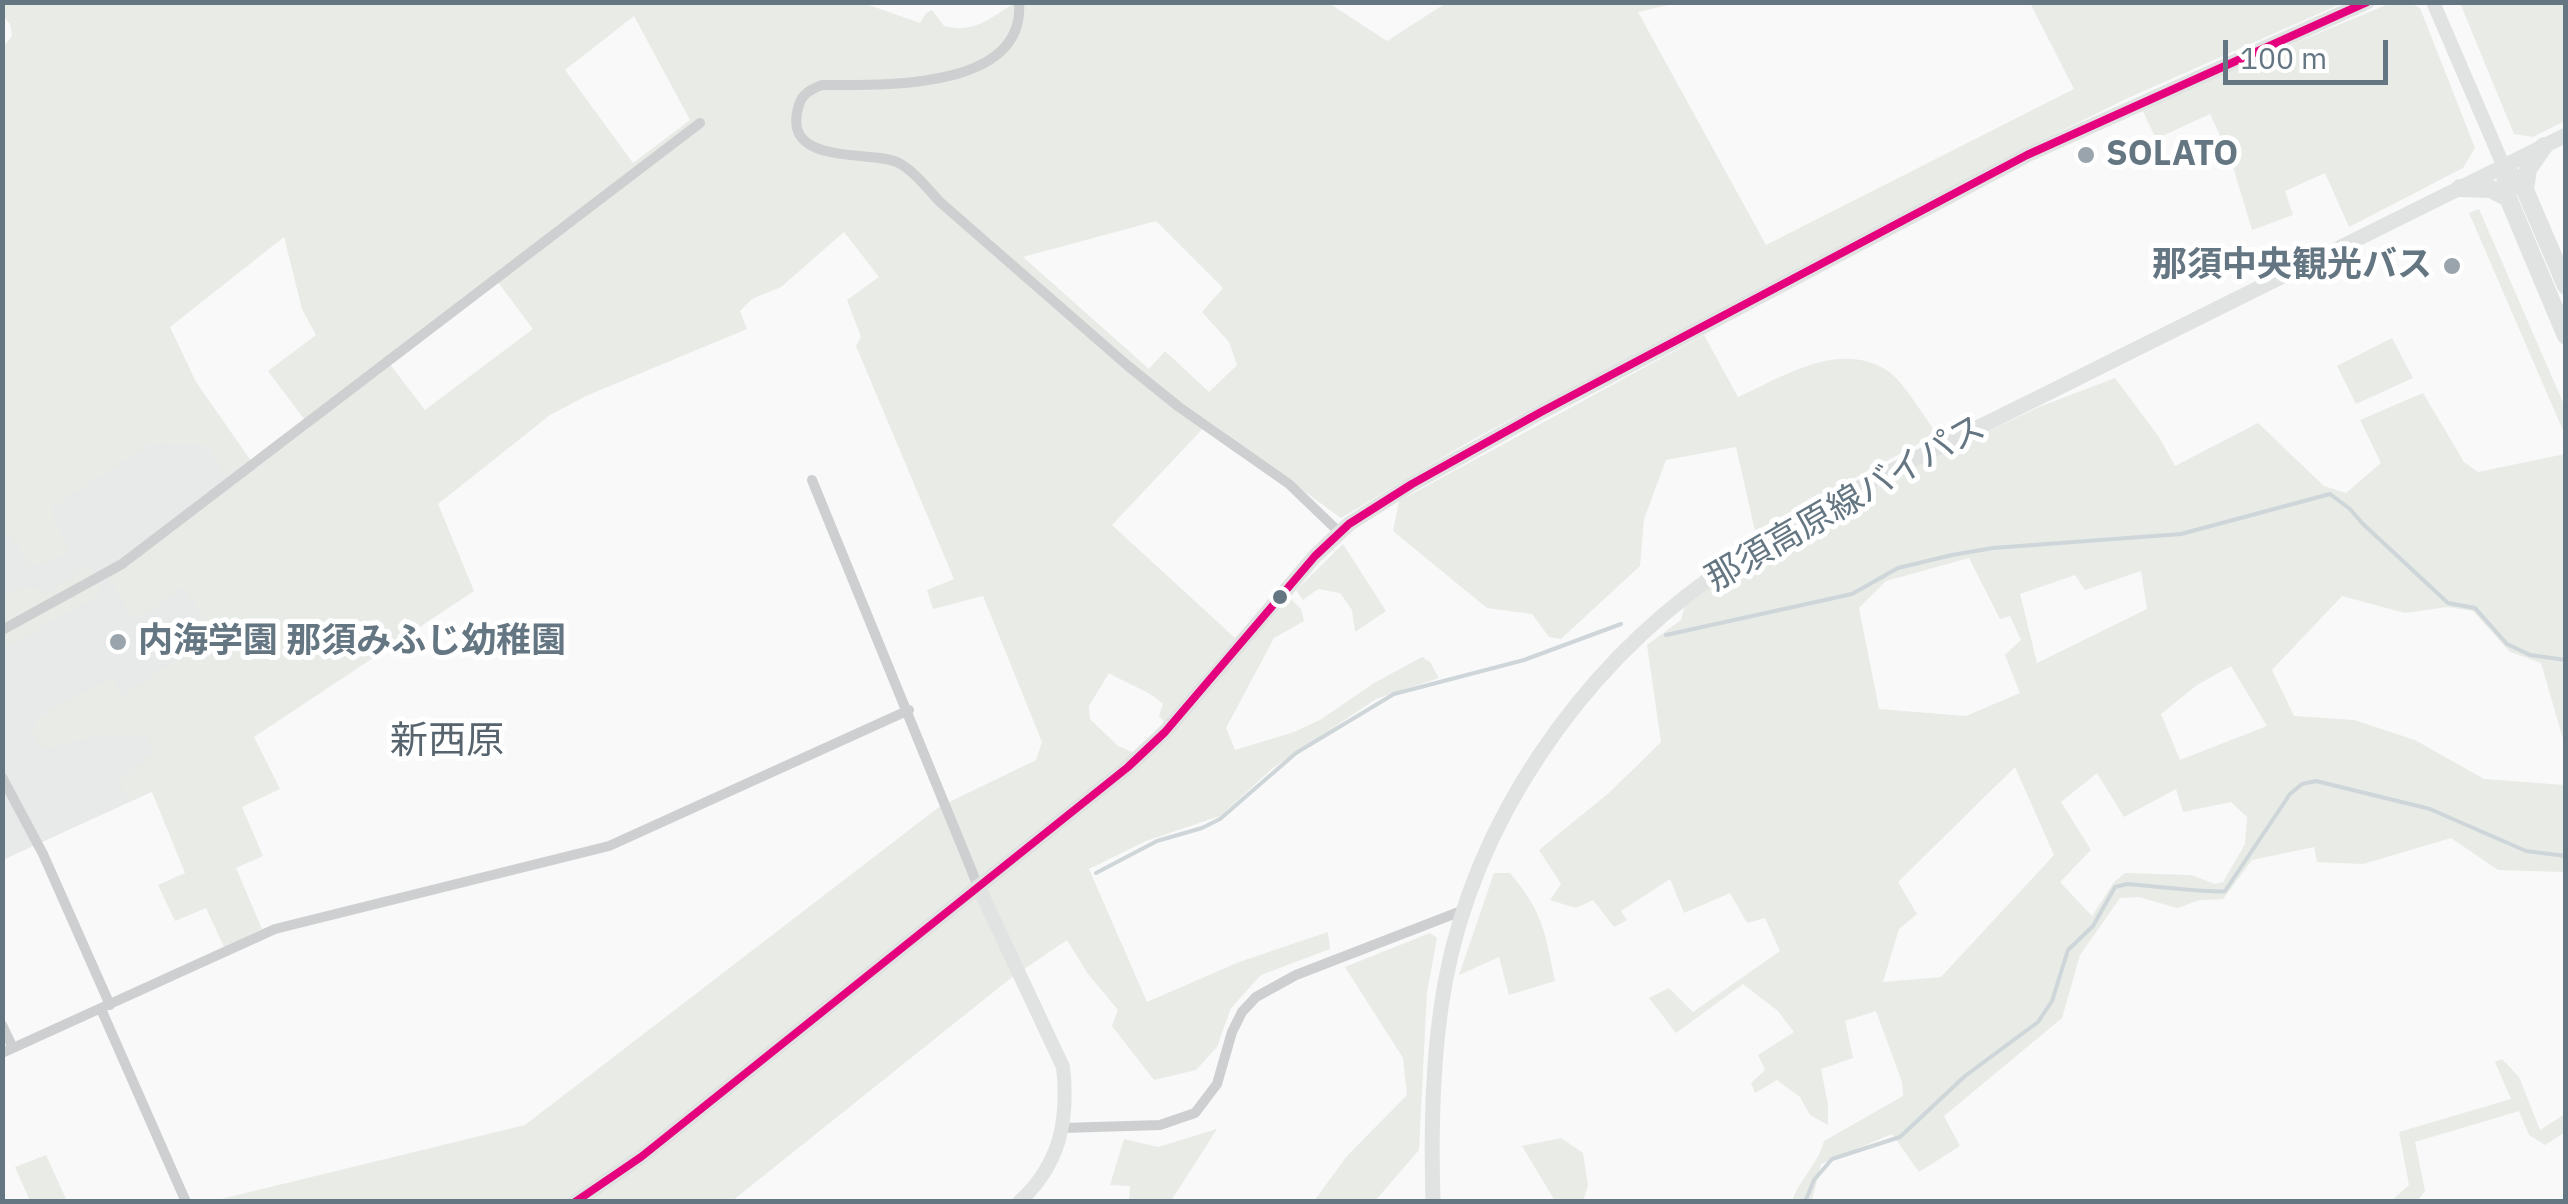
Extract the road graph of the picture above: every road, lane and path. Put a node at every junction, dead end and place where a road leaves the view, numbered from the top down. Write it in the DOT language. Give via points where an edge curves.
graph roads {
  1 [pos="1019,2"];
  2 [pos="2367,2"];
  3 [pos="2433,2"];
  4 [pos="700,122"];
  5 [pos="2566,135"];
  6 [pos="2544,146"];
  7 [pos="2504,167"];
  8 [pos="2460,188"];
  9 [pos="2517,194"];
  10 [pos="2566,286"];
  11 [pos="2566,336"];
  12 [pos="812,480"];
  13 [pos="1339,532"];
  14 [pos="2,630"];
  15 [pos="909,710"];
  16 [pos="2,777"];
  17 [pos="978,886"];
  18 [pos="1464,910"];
  19 [pos="106,1007"];
  20 [pos="2,1025"];
  21 [pos="8,1051"];
  22 [pos="1063,1128"];
  23 [pos="186,1202"];
  24 [pos="575,1202"];
  25 [pos="1019,1202"];
  26 [pos="1433,1202"];
  1 -- 13 [label="street" via="1020,20 998,54 926,82 812,88 797,110 798,130 828,153 901,164 1128,366 1289,484"];
  2 -- 13 [label="main road" via="2026,155 1480,445"];
  3 -- 7 [label="street"];
  4 -- 14 [label="street" via="122,564"];
  5 -- 6 [label="main road, 那須高原線バイパス"];
  6 -- 7 [label="main road, 那須高原線バイパス"];
  6 -- 9 [label="highway"];
  7 -- 8 [label="main road, 那須高原線バイパス"];
  7 -- 9 [label="highway"];
  8 -- 9 [label="highway"];
  8 -- 18 [label="main road, 那須高原線バイパス" via="1884,475 1710,578 1640,635 1567,717 1494,834"];
  9 -- 10 [label="highway"];
  9 -- 11 [label="highway"];
  12 -- 15 [label="street"];
  13 -- 17 [label="main road" via="1146,751"];
  15 -- 17 [label="street"];
  15 -- 19 [label="street" via="609,846 274,929"];
  16 -- 19 [label="street" via="43,854"];
  17 -- 22 [label="street" via="1063,1068"];
  17 -- 24 [label="main road" via="628,1167"];
  18 -- 22 [label="street" via="1256,997 1232,1032 1217,1084 1195,1114 1160,1124"];
  18 -- 26 [label="main road, 那須高原線バイパス" via="1438,1030"];
  19 -- 21 [label="street"];
  19 -- 23 [label="street"];
  20 -- 21 [label="street"];
  22 -- 25 [label="street" via="1048,1169"];
}
